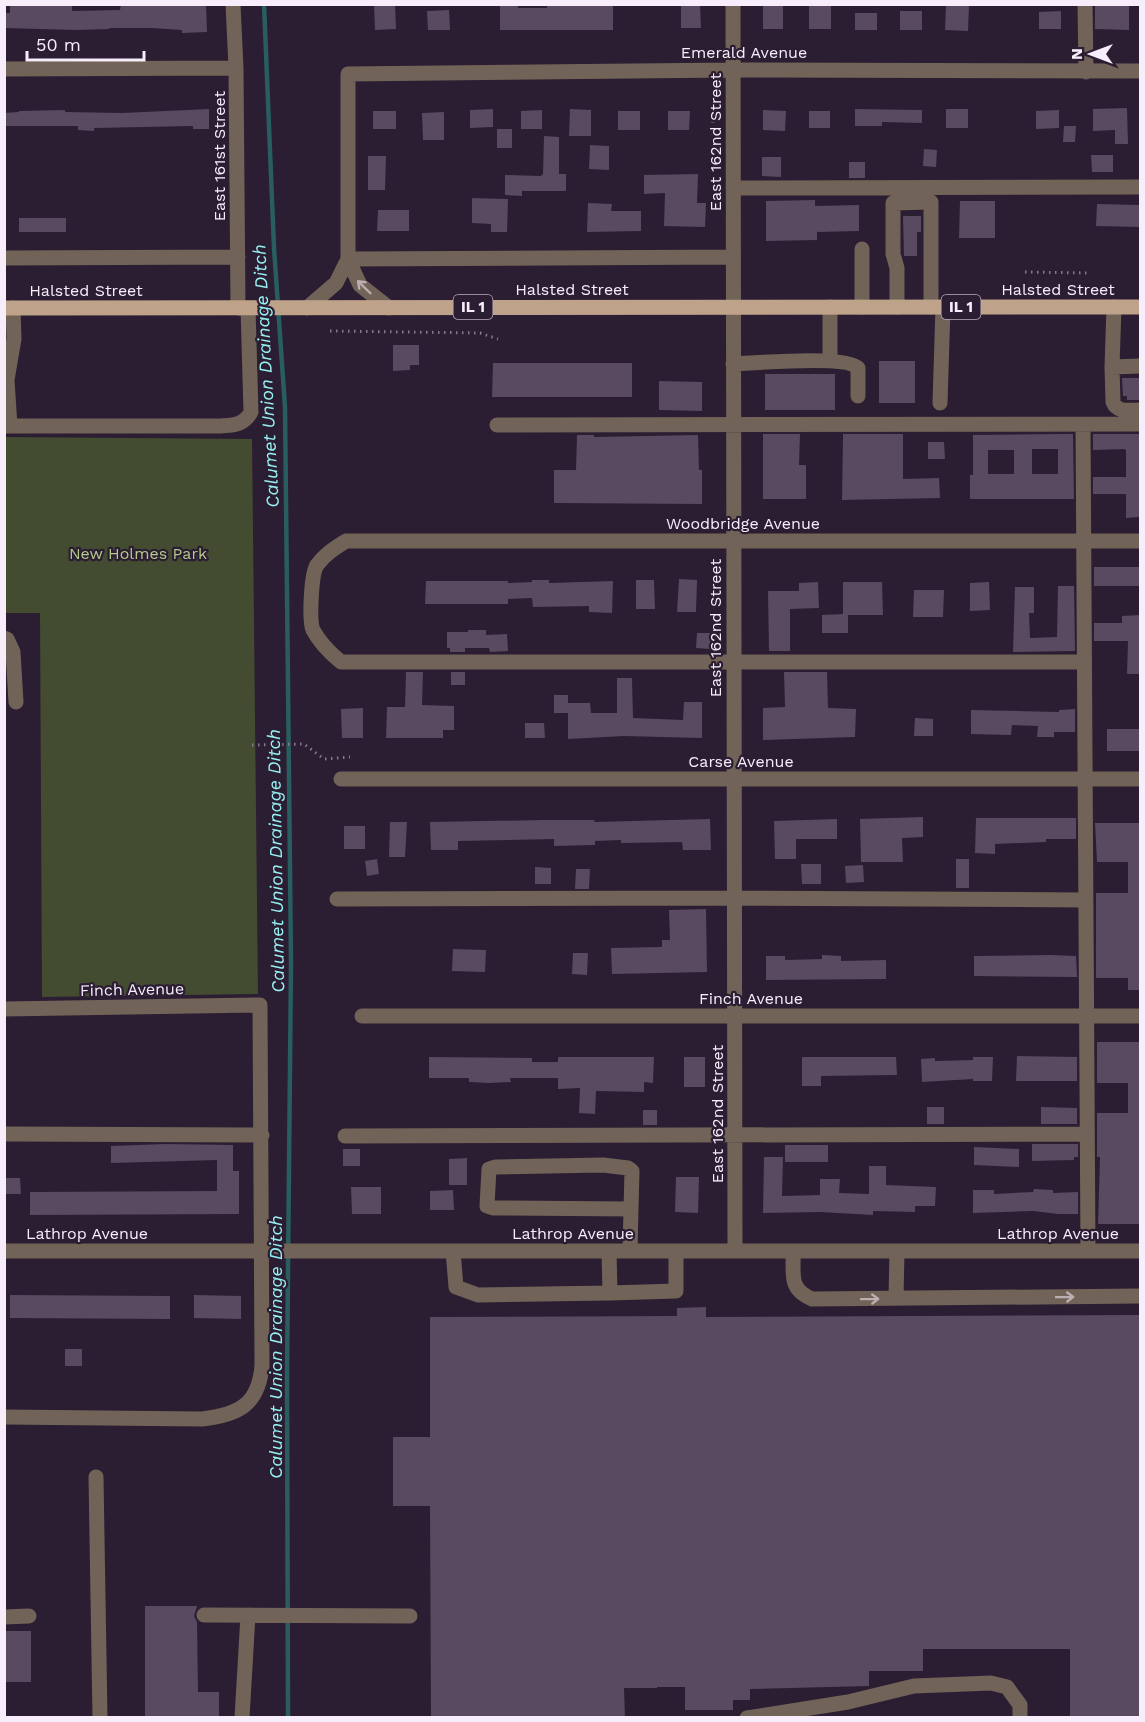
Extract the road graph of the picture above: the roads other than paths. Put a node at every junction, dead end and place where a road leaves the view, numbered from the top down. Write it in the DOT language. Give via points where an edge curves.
graph roads {
  1 [pos="233,4"];
  2 [pos="733,4"];
  3 [pos="1085,4"];
  4 [pos="236,68"];
  5 [pos="4,69"];
  6 [pos="733,70"];
  7 [pos="1140,71"];
  8 [pos="1086,72"];
  9 [pos="733,188"];
  10 [pos="1140,188"];
  11 [pos="862,249"];
  12 [pos="238,257"];
  13 [pos="733,257"];
  14 [pos="4,258"];
  15 [pos="348,259"];
  16 [pos="733,307"];
  17 [pos="830,307"];
  18 [pos="862,307"];
  19 [pos="897,307"];
  20 [pos="937,307"];
  21 [pos="1114,307"];
  22 [pos="1140,307"];
  23 [pos="9,308"];
  24 [pos="243,308"];
  25 [pos="307,308"];
  26 [pos="389,308"];
  27 [pos="830,360"];
  28 [pos="733,364"];
  29 [pos="1140,366"];
  30 [pos="1112,367"];
  31 [pos="858,396"];
  32 [pos="940,403"];
  33 [pos="1140,410"];
  34 [pos="733,424"];
  35 [pos="1140,424"];
  36 [pos="497,425"];
  37 [pos="1083,425"];
  38 [pos="7,426"];
  39 [pos="733,541"];
  40 [pos="1083,541"];
  41 [pos="1140,541"];
  42 [pos="4,638"];
  43 [pos="734,662"];
  44 [pos="1084,662"];
  45 [pos="16,702"];
  46 [pos="341,779"];
  47 [pos="734,779"];
  48 [pos="1085,779"];
  49 [pos="1140,779"];
  50 [pos="734,898"];
  51 [pos="337,899"];
  52 [pos="1086,900"];
  53 [pos="4,1009"];
  54 [pos="362,1016"];
  55 [pos="734,1016"];
  56 [pos="1087,1016"];
  57 [pos="1140,1016"];
  58 [pos="4,1134"];
  59 [pos="1087,1134"];
  60 [pos="735,1135"];
  61 [pos="262,1136"];
  62 [pos="345,1136"];
  63 [pos="631,1209"];
  64 [pos="4,1251"];
  65 [pos="268,1251"];
  66 [pos="453,1251"];
  67 [pos="609,1251"];
  68 [pos="630,1251"];
  69 [pos="676,1251"];
  70 [pos="735,1251"];
  71 [pos="897,1251"];
  72 [pos="1088,1251"];
  73 [pos="1140,1251"];
  74 [pos="793,1252"];
  75 [pos="610,1293"];
  76 [pos="1140,1296"];
  77 [pos="897,1298"];
  78 [pos="4,1417"];
  79 [pos="96,1477"];
  80 [pos="204,1615"];
  81 [pos="248,1615"];
  82 [pos="29,1616"];
  83 [pos="410,1616"];
  84 [pos="4,1617"];
  85 [pos="100,1718"];
  86 [pos="242,1718"];
  87 [pos="747,1718"];
  88 [pos="1020,1718"];
  1 -- 4 [label="street, East 161st Street"];
  2 -- 6 [label="street, East 162nd Street"];
  3 -- 8 [label="street"];
  4 -- 5 [label="street"];
  4 -- 12 [label="street, East 161st Street"];
  6 -- 8 [label="street, Emerald Avenue"];
  6 -- 9 [label="street, East 162nd Street"];
  6 -- 15 [label="street, Emerald Avenue" via="348,74"];
  7 -- 8 [label="street, Emerald Avenue"];
  9 -- 10 [label="street"];
  9 -- 13 [label="street, East 162nd Street"];
  11 -- 18 [label="street"];
  12 -- 14 [label="street, Halsted Street"];
  12 -- 24 [label="street, East 161st Street"];
  13 -- 15 [label="street, Halsted Street"];
  13 -- 16 [label="street, East 162nd Street"];
  15 -- 25 [label="street" via="336,283"];
  26 -- 15 [label="street, one-way" via="360,285"];
  16 -- 17 [label="main road, Halsted Street / IL 1"];
  16 -- 26 [label="main road, Halsted Street / IL 1"];
  16 -- 28 [label="street, East 162nd Street"];
  17 -- 18 [label="main road, Halsted Street / IL 1"];
  17 -- 27 [label="street"];
  18 -- 19 [label="main road, Halsted Street / IL 1"];
  19 -- 20 [label="main road, Halsted Street / IL 1"];
  19 -- 20 [label="street" via="893,203 931,202"];
  20 -- 21 [label="main road, Halsted Street / IL 1"];
  20 -- 32 [label="street"];
  21 -- 22 [label="main road, Halsted Street / IL 1"];
  21 -- 30 [label="street"];
  23 -- 24 [label="main road, Halsted Street / IL 1"];
  23 -- 38 [label="street" via="14,339 7,380"];
  24 -- 25 [label="main road, Halsted Street / IL 1"];
  24 -- 38 [label="street, East 161st Street" via="251,412 241,423"];
  25 -- 26 [label="main road, Halsted Street / IL 1"];
  27 -- 28 [label="street"];
  27 -- 31 [label="street" via="857,365"];
  28 -- 34 [label="street, East 162nd Street"];
  29 -- 30 [label="street"];
  30 -- 33 [label="street" via="1115,407"];
  34 -- 36 [label="street"];
  34 -- 37 [label="street"];
  34 -- 39 [label="street, East 162nd Street"];
  35 -- 37 [label="street"];
  37 -- 40 [label="street"];
  39 -- 40 [label="street, Woodbridge Avenue"];
  39 -- 43 [label="street, East 162nd Street"];
  39 -- 43 [label="street, Woodbridge Avenue" via="346,541 329,551 315,567 311,600 312,627 341,662"];
  40 -- 41 [label="street, Woodbridge Avenue"];
  40 -- 44 [label="street"];
  42 -- 45 [label="street" via="14,652"];
  43 -- 44 [label="street"];
  43 -- 47 [label="street, East 162nd Street"];
  44 -- 48 [label="street"];
  46 -- 47 [label="street, Carse Avenue"];
  47 -- 48 [label="street, Carse Avenue"];
  47 -- 50 [label="street, East 162nd Street"];
  48 -- 49 [label="street, Carse Avenue"];
  48 -- 52 [label="street"];
  50 -- 51 [label="street"];
  50 -- 52 [label="street"];
  50 -- 55 [label="street, East 162nd Street"];
  52 -- 56 [label="street"];
  53 -- 61 [label="street, Finch Avenue" via="260,1005"];
  54 -- 55 [label="street, Finch Avenue"];
  55 -- 56 [label="street, Finch Avenue"];
  55 -- 60 [label="street, East 162nd Street"];
  56 -- 57 [label="street, Finch Avenue"];
  56 -- 59 [label="street"];
  58 -- 61 [label="street"];
  59 -- 60 [label="street"];
  59 -- 72 [label="street"];
  60 -- 62 [label="street"];
  60 -- 70 [label="street, East 162nd Street"];
  61 -- 65 [label="street"];
  63 -- 63 [label="street" via="632,1171 628,1168 495,1167 487,1172 488,1208"];
  63 -- 68 [label="street"];
  64 -- 65 [label="street, Lathrop Avenue"];
  65 -- 66 [label="street, Lathrop Avenue"];
  65 -- 78 [label="street" via="261,1377 250,1402 237,1412 202,1419"];
  66 -- 67 [label="street, Lathrop Avenue"];
  66 -- 75 [label="street" via="456,1287 478,1295"];
  67 -- 68 [label="street, Lathrop Avenue"];
  67 -- 75 [label="street"];
  68 -- 69 [label="street, Lathrop Avenue"];
  69 -- 70 [label="street, Lathrop Avenue"];
  69 -- 75 [label="street" via="676,1291"];
  70 -- 74 [label="street, Lathrop Avenue"];
  71 -- 72 [label="street, Lathrop Avenue"];
  71 -- 74 [label="street, Lathrop Avenue"];
  71 -- 77 [label="street"];
  72 -- 73 [label="street, Lathrop Avenue"];
  74 -- 77 [label="street, one-way" via="794,1284 800,1294 812,1299"];
  77 -- 76 [label="street, one-way"];
  79 -- 85 [label="street"];
  80 -- 81 [label="street"];
  81 -- 83 [label="street"];
  81 -- 86 [label="street"];
  82 -- 84 [label="street"];
  87 -- 88 [label="street" via="848,1702 914,1686 990,1683 1007,1687 1020,1705"];
}
